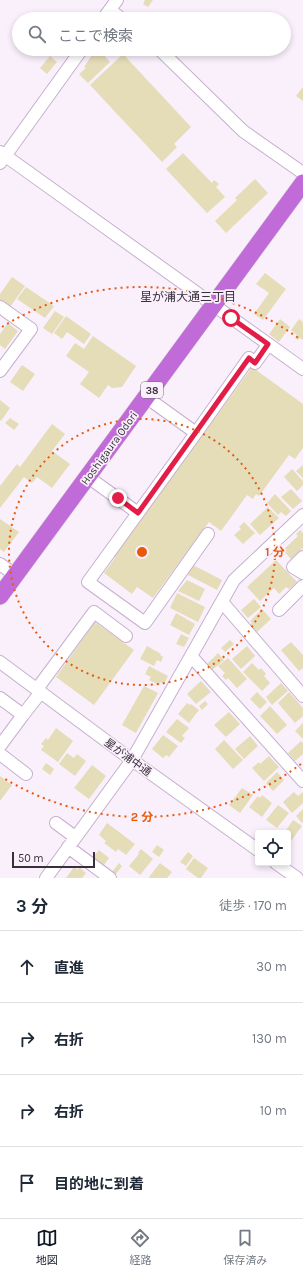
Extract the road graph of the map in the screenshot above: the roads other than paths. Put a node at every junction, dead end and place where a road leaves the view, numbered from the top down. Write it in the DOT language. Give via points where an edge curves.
graph roads {
  1 [pos="77,56"];
  2 [pos="166,56"];
  3 [pos="2,157"];
  4 [pos="303,174"];
  5 [pos="303,183"];
  6 [pos="214,306"];
  7 [pos="0,307"];
  8 [pos="268,344"];
  9 [pos="303,369"];
  10 [pos="0,372"];
  11 [pos="146,397"];
  12 [pos="196,433"];
  13 [pos="88,477"];
  14 [pos="138,513"];
  15 [pos="303,515"];
  16 [pos="208,534"];
  17 [pos="303,558"];
  18 [pos="0,564"];
  19 [pos="303,573"];
  20 [pos="16,575"];
  21 [pos="303,586"];
  22 [pos="0,596"];
  23 [pos="222,602"];
  24 [pos="279,610"];
  25 [pos="126,636"];
  26 [pos="191,656"];
  27 [pos="0,662"];
  28 [pos="39,690"];
  29 [pos="303,696"];
  30 [pos="1,701"];
  31 [pos="23,715"];
  32 [pos="0,746"];
  33 [pos="0,754"];
  34 [pos="132,760"];
  35 [pos="26,774"];
  36 [pos="303,781"];
  37 [pos="56,823"];
  38 [pos="72,842"];
  39 [pos="255,848"];
  40 [pos="281,866"];
  41 [pos="297,875"];
  42 [pos="46,878"];
  43 [pos="110,878"];
  1 -- 3 [label="street"];
  2 -- 4 [label="street" via="242,131"];
  3 -- 6 [label="street"];
  5 -- 6 [label="highway, Hoshigaura Odori / 38"];
  6 -- 8 [label="street"];
  6 -- 11 [label="highway, Hoshigaura Odori / 38"];
  7 -- 10 [label="street" via="31,329"];
  8 -- 9 [label="street"];
  8 -- 12 [label="street" via="255,363 249,358"];
  11 -- 12 [label="street"];
  11 -- 13 [label="highway, Hoshigaura Odori / 38"];
  12 -- 14 [label="street"];
  13 -- 14 [label="street"];
  13 -- 20 [label="highway, Hoshigaura Odori / 38"];
  14 -- 16 [label="street" via="88,582 144,623"];
  15 -- 23 [label="street" via="234,580"];
  17 -- 19 [label="street" via="293,567"];
  18 -- 20 [label="street"];
  20 -- 22 [label="highway, Hoshigaura Odori / 38"];
  21 -- 24 [label="street"];
  23 -- 26 [label="street"];
  23 -- 29 [label="street"];
  25 -- 28 [label="street" via="94,612"];
  26 -- 34 [label="street"];
  26 -- 36 [label="street"];
  27 -- 28 [label="street, 星が浦中通"];
  28 -- 31 [label="street"];
  28 -- 34 [label="street, 星が浦中通"];
  30 -- 31 [label="street"];
  31 -- 32 [label="street"];
  33 -- 35 [label="street"];
  34 -- 38 [label="street"];
  34 -- 39 [label="street, 星が浦中通"];
  37 -- 38 [label="street"];
  38 -- 42 [label="street"];
  38 -- 43 [label="street"];
  40 -- 41 [label="street"];
}
